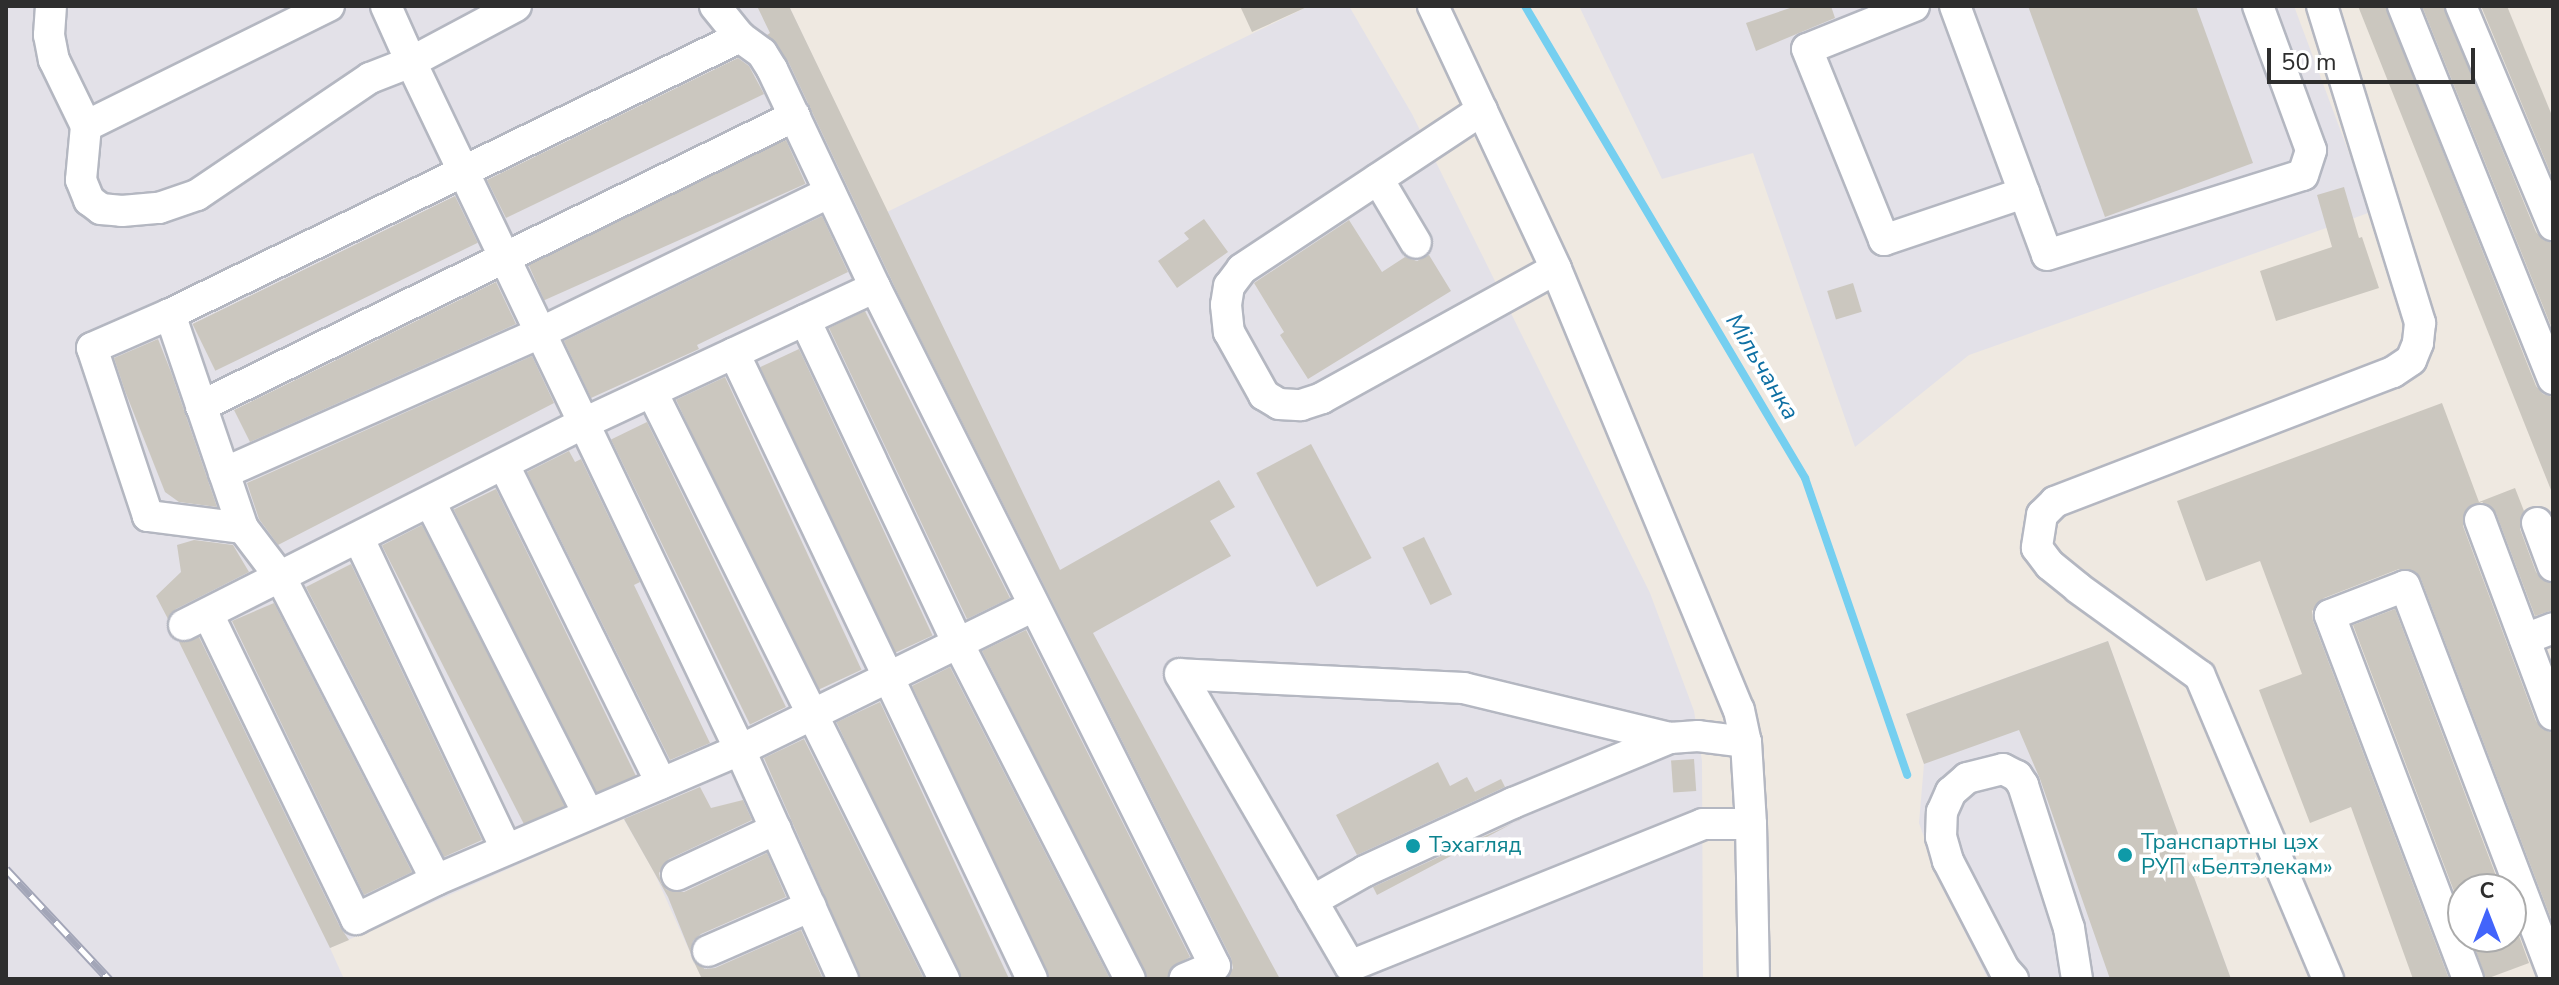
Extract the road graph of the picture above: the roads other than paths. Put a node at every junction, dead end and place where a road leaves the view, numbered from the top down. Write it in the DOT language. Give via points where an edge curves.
graph roads {
  1 [pos="51,6"];
  2 [pos="329,6"];
  3 [pos="386,6"];
  4 [pos="516,6"];
  5 [pos="715,6"];
  6 [pos="1433,6"];
  7 [pos="1914,6"];
  8 [pos="1955,6"];
  9 [pos="2258,6"];
  10 [pos="2322,6"];
  11 [pos="2403,6"];
  12 [pos="2461,6"];
  13 [pos="740,37"];
  14 [pos="411,62"];
  15 [pos="1482,110"];
  16 [pos="795,116"];
  17 [pos="86,126"];
  18 [pos="465,168"];
  19 [pos="1378,179"];
  20 [pos="830,192"];
  21 [pos="2024,193"];
  22 [pos="2553,225"];
  23 [pos="1416,243"];
  24 [pos="505,255"];
  25 [pos="1556,269"];
  26 [pos="875,287"];
  27 [pos="170,314"];
  28 [pos="805,320"];
  29 [pos="542,332"];
  30 [pos="734,353"];
  31 [pos="2553,379"];
  32 [pos="652,392"];
  33 [pos="201,406"];
  34 [pos="584,423"];
  35 [pos="504,465"];
  36 [pos="224,473"];
  37 [pos="430,502"];
  38 [pos="2480,520"];
  39 [pos="2537,523"];
  40 [pos="243,528"];
  41 [pos="359,539"];
  42 [pos="2553,566"];
  43 [pos="281,578"];
  44 [pos="1034,606"];
  45 [pos="2553,628"];
  46 [pos="2525,639"];
  47 [pos="958,643"];
  48 [pos="888,677"];
  49 [pos="812,714"];
  50 [pos="2553,715"];
  51 [pos="1670,738"];
  52 [pos="1746,742"];
  53 [pos="740,750"];
  54 [pos="661,783"];
  55 [pos="588,814"];
  56 [pos="1751,824"];
  57 [pos="776,829"];
  58 [pos="506,849"];
  59 [pos="677,875"];
  60 [pos="436,880"];
  61 [pos="1312,901"];
  62 [pos="811,906"];
  63 [pos="708,951"];
  64 [pos="2553,975"];
  65 [pos="843,979"];
  66 [pos="944,979"];
  67 [pos="1032,979"];
  68 [pos="1130,979"];
  69 [pos="1185,979"];
  70 [pos="1754,979"];
  71 [pos="2013,979"];
  72 [pos="2077,979"];
  73 [pos="2328,979"];
  74 [pos="2468,979"];
  75 [pos="2545,979"];
  1 -- 17 [label="lane" via="54,60"];
  2 -- 17 [label="lane"];
  3 -- 14 [label="lane"];
  4 -- 14 [label="lane"];
  5 -- 13 [label="lane"];
  6 -- 15 [label="lane"];
  7 -- 21 [label="lane" via="1807,49 1884,240"];
  8 -- 21 [label="lane"];
  9 -- 21 [label="lane" via="2311,150 2303,175 2047,255"];
  10 -- 73 [label="lane" via="2420,323 2411,360 2393,372 2055,502 2042,515 2037,548 2078,588 2200,676"];
  11 -- 31 [label="lane"];
  12 -- 22 [label="lane"];
  13 -- 16 [label="lane" via="762,53"];
  13 -- 18 [label="lane"];
  14 -- 17 [label="lane" via="370,78 197,195 159,208 101,209 89,200 81,180"];
  14 -- 18 [label="lane"];
  15 -- 19 [label="lane"];
  15 -- 25 [label="lane"];
  16 -- 20 [label="lane"];
  16 -- 24 [label="lane"];
  18 -- 24 [label="lane"];
  18 -- 27 [label="lane"];
  19 -- 23 [label="lane"];
  19 -- 25 [label="lane" via="1242,269 1229,286 1229,332 1264,395 1279,404 1301,405 1322,398"];
  20 -- 26 [label="lane"];
  20 -- 29 [label="lane"];
  24 -- 29 [label="lane"];
  24 -- 33 [label="lane"];
  25 -- 52 [label="lane" via="1739,710"];
  26 -- 28 [label="lane"];
  26 -- 44 [label="lane"];
  27 -- 33 [label="lane"];
  27 -- 40 [label="lane" via="92,348 148,516"];
  28 -- 30 [label="lane"];
  28 -- 47 [label="lane"];
  29 -- 34 [label="lane"];
  29 -- 36 [label="lane"];
  30 -- 32 [label="lane"];
  30 -- 48 [label="lane"];
  32 -- 34 [label="lane"];
  32 -- 49 [label="lane"];
  33 -- 36 [label="lane"];
  34 -- 35 [label="lane"];
  34 -- 53 [label="lane"];
  35 -- 37 [label="lane"];
  35 -- 54 [label="lane"];
  36 -- 40 [label="lane"];
  37 -- 41 [label="lane"];
  37 -- 55 [label="lane"];
  38 -- 46 [label="lane"];
  39 -- 42 [label="lane"];
  40 -- 43 [label="lane"];
  41 -- 43 [label="lane"];
  41 -- 58 [label="lane"];
  43 -- 60 [label="lane"];
  43 -- 60 [label="lane" via="196,620 356,919"];
  44 -- 47 [label="lane"];
  44 -- 69 [label="lane" via="1215,966"];
  45 -- 46 [label="lane"];
  46 -- 50 [label="lane"];
  47 -- 48 [label="lane"];
  47 -- 68 [label="lane"];
  48 -- 49 [label="lane"];
  48 -- 67 [label="lane"];
  49 -- 53 [label="lane"];
  49 -- 66 [label="lane"];
  51 -- 52 [label="lane"];
  51 -- 61 [label="lane" via="1513,803"];
  51 -- 61 [label="lane" via="1464,688 1180,674"];
  52 -- 56 [label="lane"];
  53 -- 54 [label="lane"];
  53 -- 57 [label="lane"];
  54 -- 55 [label="lane"];
  55 -- 58 [label="lane"];
  56 -- 61 [label="lane" via="1703,824 1350,966"];
  56 -- 70 [label="lane"];
  57 -- 59 [label="lane"];
  57 -- 62 [label="lane"];
  58 -- 60 [label="lane"];
  62 -- 63 [label="lane"];
  62 -- 65 [label="lane"];
  64 -- 74 [label="lane" via="2405,586 2330,615"];
  64 -- 75 [label="lane"];
  71 -- 72 [label="lane" via="1948,861 1941,837 1942,812 1951,792 1967,778 2003,769 2023,785 2069,928"];
}
